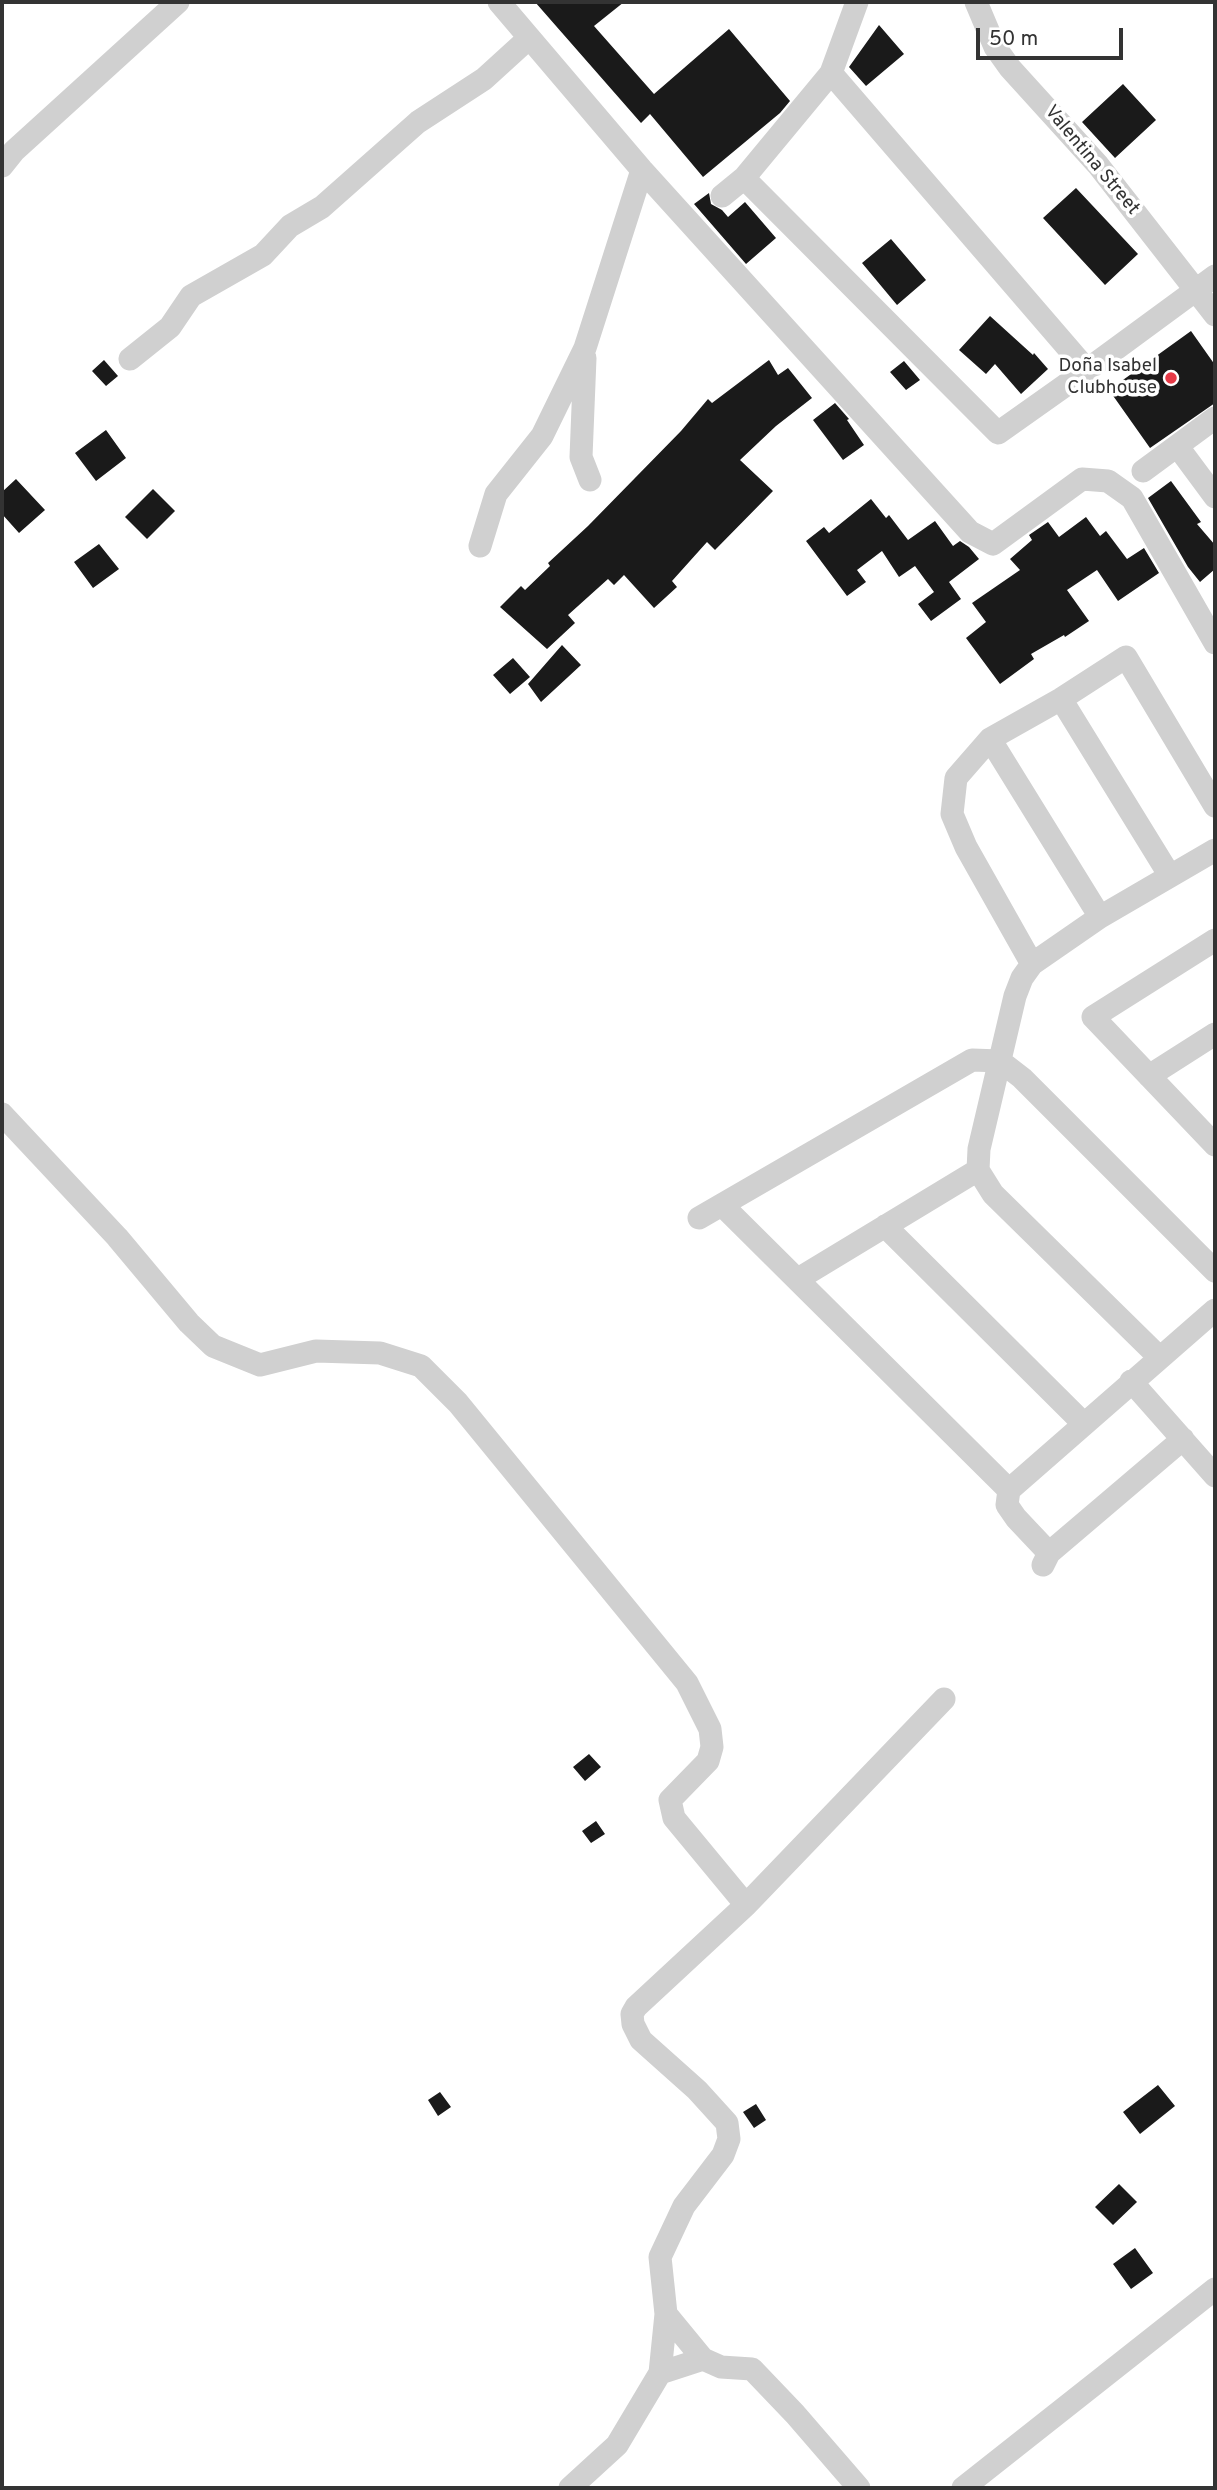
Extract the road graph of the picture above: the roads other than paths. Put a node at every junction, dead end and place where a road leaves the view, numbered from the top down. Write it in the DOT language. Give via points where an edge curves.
graph roads {
  1 [pos="178,2"];
  2 [pos="499,2"];
  3 [pos="857,2"];
  4 [pos="976,2"];
  5 [pos="529,38"];
  6 [pos="831,73"];
  7 [pos="2,166"];
  8 [pos="642,170"];
  9 [pos="744,178"];
  10 [pos="722,196"];
  11 [pos="1215,276"];
  12 [pos="1196,289"];
  13 [pos="1215,315"];
  14 [pos="585,348"];
  15 [pos="130,359"];
  16 [pos="1087,370"];
  17 [pos="1215,418"];
  18 [pos="1178,447"];
  19 [pos="1143,471"];
  20 [pos="590,480"];
  21 [pos="1215,497"];
  22 [pos="480,546"];
  23 [pos="1215,643"];
  24 [pos="1061,699"];
  25 [pos="990,738"];
  26 [pos="1215,806"];
  27 [pos="1215,850"];
  28 [pos="1170,876"];
  29 [pos="1100,917"];
  30 [pos="1215,940"];
  31 [pos="1032,964"];
  32 [pos="1215,1034"];
  33 [pos="1000,1061"];
  34 [pos="1149,1076"];
  35 [pos="2,1114"];
  36 [pos="1211,1134"];
  37 [pos="978,1170"];
  38 [pos="722,1205"];
  39 [pos="699,1218"];
  40 [pos="885,1226"];
  41 [pos="1215,1271"];
  42 [pos="798,1279"];
  43 [pos="1215,1310"];
  44 [pos="1159,1357"];
  45 [pos="1131,1381"];
  46 [pos="1084,1424"];
  47 [pos="1182,1439"];
  48 [pos="1213,1468"];
  49 [pos="1009,1490"];
  50 [pos="944,1699"];
  51 [pos="746,1905"];
  52 [pos="1215,2289"];
  53 [pos="666,2314"];
  54 [pos="703,2359"];
  55 [pos="660,2373"];
  56 [pos="570,2488"];
  57 [pos="859,2488"];
  58 [pos="963,2488"];
  1 -- 7 [label="street"];
  2 -- 5 [label="street"];
  3 -- 6 [label="street"];
  4 -- 12 [label="street, Valentina Street" via="995,47 1010,68 1098,165"];
  5 -- 8 [label="street"];
  5 -- 15 [label="street" via="484,79 418,122 322,207 290,226 263,255 191,296 170,327"];
  6 -- 9 [label="street"];
  6 -- 16 [label="street"];
  8 -- 14 [label="street"];
  8 -- 23 [label="street" via="970,532 993,544 1082,480 1108,481 1132,498"];
  9 -- 10 [label="street"];
  9 -- 16 [label="street" via="998,433"];
  11 -- 12 [label="street"];
  12 -- 13 [label="street, Valentina Street"];
  12 -- 16 [label="street"];
  14 -- 20 [label="street" via="581,457"];
  14 -- 22 [label="street" via="542,436 496,494"];
  17 -- 18 [label="street"];
  18 -- 19 [label="street"];
  18 -- 21 [label="street"];
  24 -- 25 [label="street"];
  24 -- 26 [label="street" via="1126,657"];
  24 -- 28 [label="street"];
  25 -- 29 [label="street"];
  25 -- 31 [label="street" via="956,778 952,814"];
  27 -- 28 [label="street"];
  28 -- 29 [label="street"];
  29 -- 31 [label="street"];
  30 -- 34 [label="street" via="1093,1017"];
  31 -- 33 [label="street" via="1015,996"];
  32 -- 34 [label="street"];
  33 -- 37 [label="street"];
  33 -- 38 [label="street" via="972,1060"];
  33 -- 41 [label="street" via="1023,1078"];
  34 -- 36 [label="street"];
  35 -- 51 [label="street" via="213,1346 260,1365 316,1352 380,1353 421,1366 457,1403 687,1683 710,1730 712,1747 708,1761 670,1800 674,1818"];
  37 -- 40 [label="street"];
  37 -- 44 [label="street" via="993,1194"];
  38 -- 39 [label="street"];
  38 -- 42 [label="street"];
  40 -- 42 [label="street"];
  40 -- 46 [label="street"];
  42 -- 49 [label="street"];
  43 -- 44 [label="street"];
  44 -- 45 [label="street"];
  45 -- 46 [label="street"];
  45 -- 47 [label="street"];
  46 -- 49 [label="street"];
  47 -- 48 [label="street"];
  47 -- 49 [label="street" via="1045,1560 1007,1505"];
  50 -- 51 [label="street"];
  51 -- 53 [label="street" via="632,2014 641,2039 727,2123 729,2138 723,2155 684,2206 660,2257"];
  52 -- 58 [label="street"];
  53 -- 54 [label="street"];
  53 -- 55 [label="street"];
  54 -- 55 [label="street"];
  54 -- 57 [label="street" via="721,2367 752,2369"];
  55 -- 56 [label="street" via="617,2445"];
}
